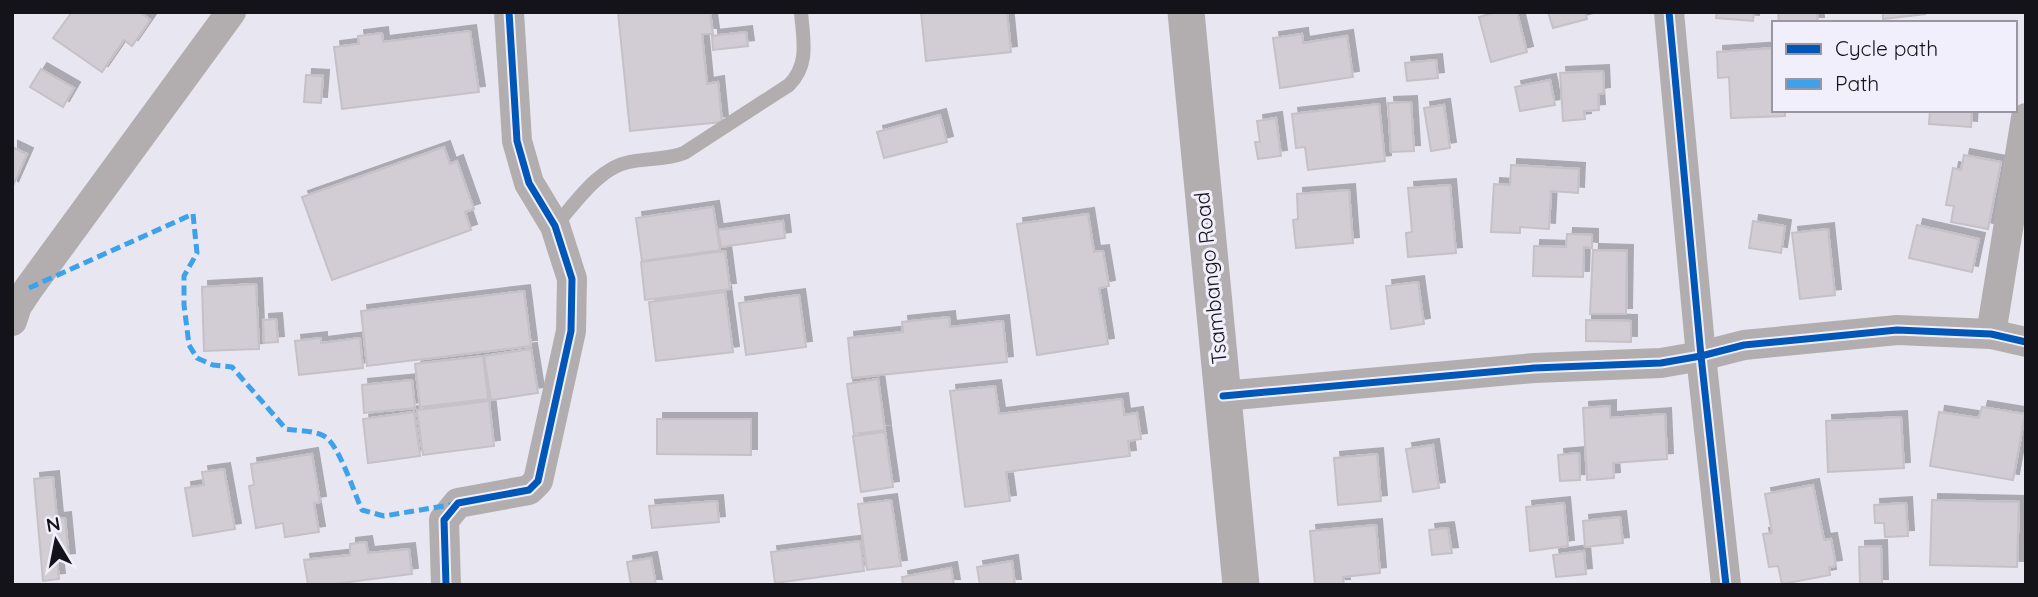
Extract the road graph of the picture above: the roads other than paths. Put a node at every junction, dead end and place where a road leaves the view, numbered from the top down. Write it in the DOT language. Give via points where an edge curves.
graph roads {
  1 [pos="231,12"];
  2 [pos="509,12"];
  3 [pos="801,12"];
  4 [pos="1186,12"];
  5 [pos="1669,12"];
  6 [pos="2026,118"];
  7 [pos="555,226"];
  8 [pos="12,321"];
  9 [pos="1991,334"];
  10 [pos="2026,342"];
  11 [pos="1701,356"];
  12 [pos="1223,396"];
  13 [pos="446,585"];
  14 [pos="1241,585"];
  15 [pos="1726,585"];
  1 -- 8 [label="street" via="29,288"];
  2 -- 7 [label="street" via="517,141 529,183"];
  3 -- 7 [label="lane" via="804,60 789,85 684,153 613,167"];
  4 -- 12 [label="street, Tsambango Road"];
  5 -- 11 [label="street"];
  6 -- 9 [label="street"];
  7 -- 13 [label="street" via="572,279 571,331 538,481 529,490 458,503 444,520"];
  9 -- 10 [label="street"];
  9 -- 11 [label="street" via="1897,330 1744,345"];
  11 -- 12 [label="street" via="1661,363 1534,368"];
  11 -- 15 [label="street"];
  12 -- 14 [label="street, Tsambango Road"];
}
